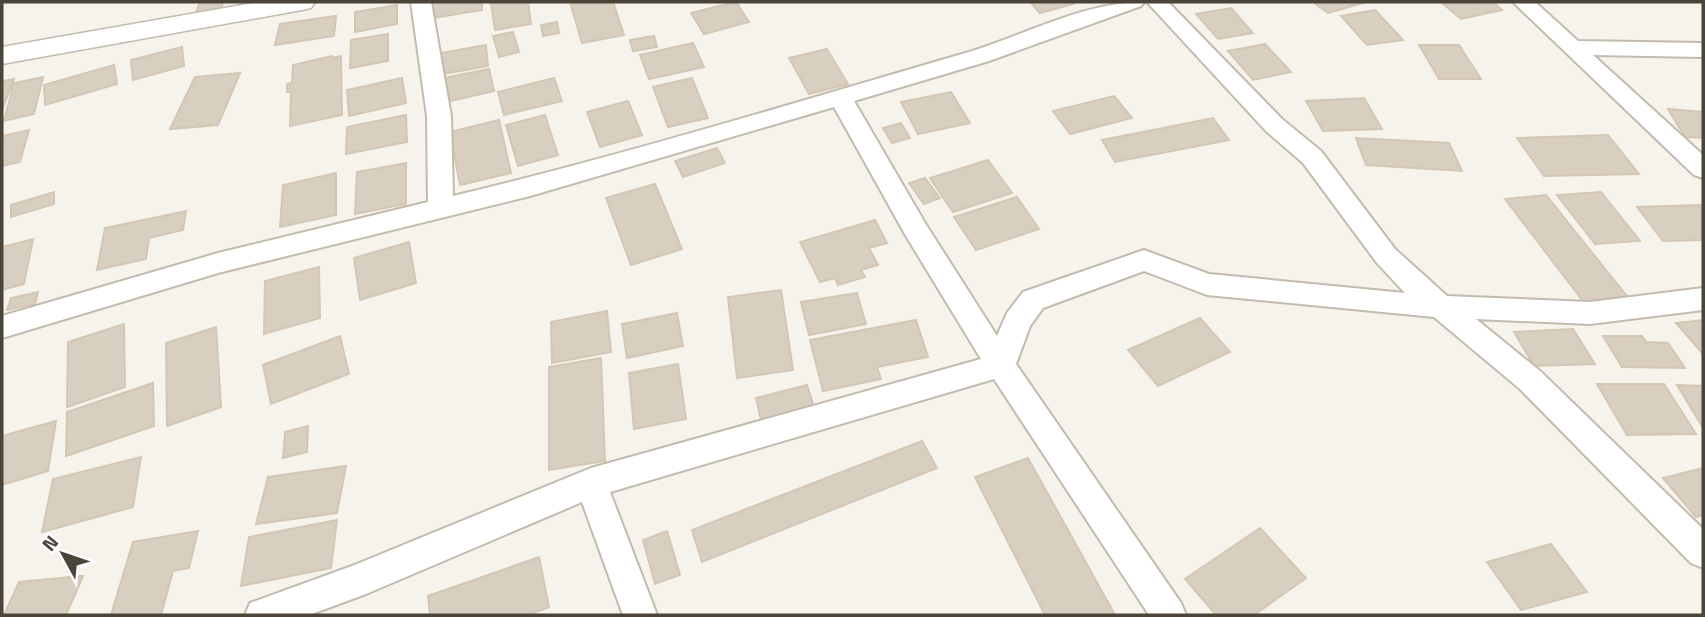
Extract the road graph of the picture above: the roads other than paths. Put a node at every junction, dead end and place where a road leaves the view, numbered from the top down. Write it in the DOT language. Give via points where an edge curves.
graph roads {
  1 [pos="302,2"];
  2 [pos="421,2"];
  3 [pos="1134,2"];
  4 [pos="1157,2"];
  5 [pos="1523,2"];
  6 [pos="1574,48"];
  7 [pos="1703,50"];
  8 [pos="2,56"];
  9 [pos="840,96"];
  10 [pos="1703,169"];
  11 [pos="440,209"];
  12 [pos="1703,299"];
  13 [pos="1441,307"];
  14 [pos="2,327"];
  15 [pos="1001,365"];
  16 [pos="591,484"];
  17 [pos="1703,552"];
  18 [pos="262,615"];
  19 [pos="640,615"];
  20 [pos="1169,615"];
  1 -- 8 [label="street"];
  2 -- 11 [label="street" via="439,116"];
  3 -- 9 [label="street" via="981,56"];
  4 -- 13 [label="street" via="1274,124 1312,157 1387,256"];
  5 -- 6 [label="street"];
  6 -- 7 [label="street"];
  6 -- 10 [label="street"];
  9 -- 11 [label="street" via="649,154"];
  9 -- 15 [label="street" via="885,182"];
  11 -- 14 [label="street" via="218,263"];
  12 -- 13 [label="street" via="1590,313"];
  13 -- 15 [label="street" via="1207,284 1144,260 1033,300 1017,321"];
  13 -- 17 [label="street" via="1530,380"];
  15 -- 16 [label="street"];
  15 -- 20 [label="street"];
  16 -- 18 [label="street"];
  16 -- 19 [label="street"];
}
